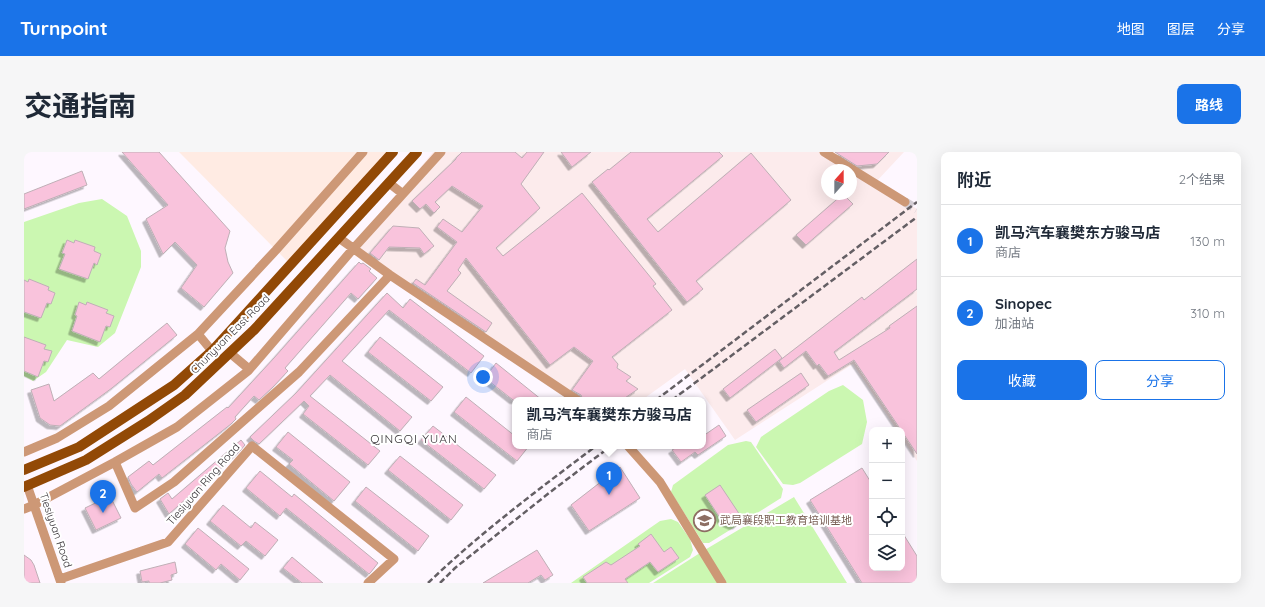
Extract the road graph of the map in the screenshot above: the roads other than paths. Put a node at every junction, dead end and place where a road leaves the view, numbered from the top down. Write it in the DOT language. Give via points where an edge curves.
graph roads {
  1 [pos="363,152"];
  2 [pos="393,152"];
  3 [pos="417,152"];
  4 [pos="441,152"];
  5 [pos="824,152"];
  6 [pos="389,183"];
  7 [pos="403,194"];
  8 [pos="905,202"];
  9 [pos="338,238"];
  10 [pos="353,249"];
  11 [pos="390,275"];
  12 [pos="198,334"];
  13 [pos="212,351"];
  14 [pos="230,353"];
  15 [pos="249,369"];
  16 [pos="573,397"];
  17 [pos="631,449"];
  18 [pos="24,452"];
  19 [pos="116,462"];
  20 [pos="24,470"];
  21 [pos="26,486"];
  22 [pos="34,505"];
  23 [pos="24,509"];
  24 [pos="61,581"];
  25 [pos="368,583"];
  26 [pos="722,583"];
  1 -- 12 [label="street"];
  2 -- 13 [label="main road, Chunyuan East Road"];
  3 -- 6 [label="main road, Chunyuan East Road"];
  4 -- 7 [label="street"];
  5 -- 8 [label="street"];
  6 -- 7 [label="street"];
  6 -- 9 [label="main road, Chunyuan East Road"];
  7 -- 10 [label="street"];
  9 -- 10 [label="street"];
  9 -- 14 [label="main road, Chunyuan East Road"];
  10 -- 11 [label="street"];
  10 -- 15 [label="street"];
  11 -- 16 [label="street"];
  11 -- 19 [label="street" via="299,372 174,482 135,508"];
  12 -- 13 [label="street"];
  12 -- 18 [label="street" via="110,406 57,438"];
  13 -- 20 [label="main road, Chunyuan East Road" via="174,385 79,447"];
  14 -- 15 [label="street"];
  14 -- 21 [label="main road, Chunyuan East Road" via="185,395 148,420 86,460"];
  15 -- 19 [label="street" via="176,427"];
  17 -- 26 [label="street" via="660,482"];
  19 -- 22 [label="street"];
  21 -- 22 [label="street, Tiesiyuan Road"];
  22 -- 23 [label="street"];
  22 -- 24 [label="street, Tiesiyuan Road"];
  24 -- 25 [label="street, Tiesiyuan Ring Road" via="168,542 252,446 394,559"];
}
